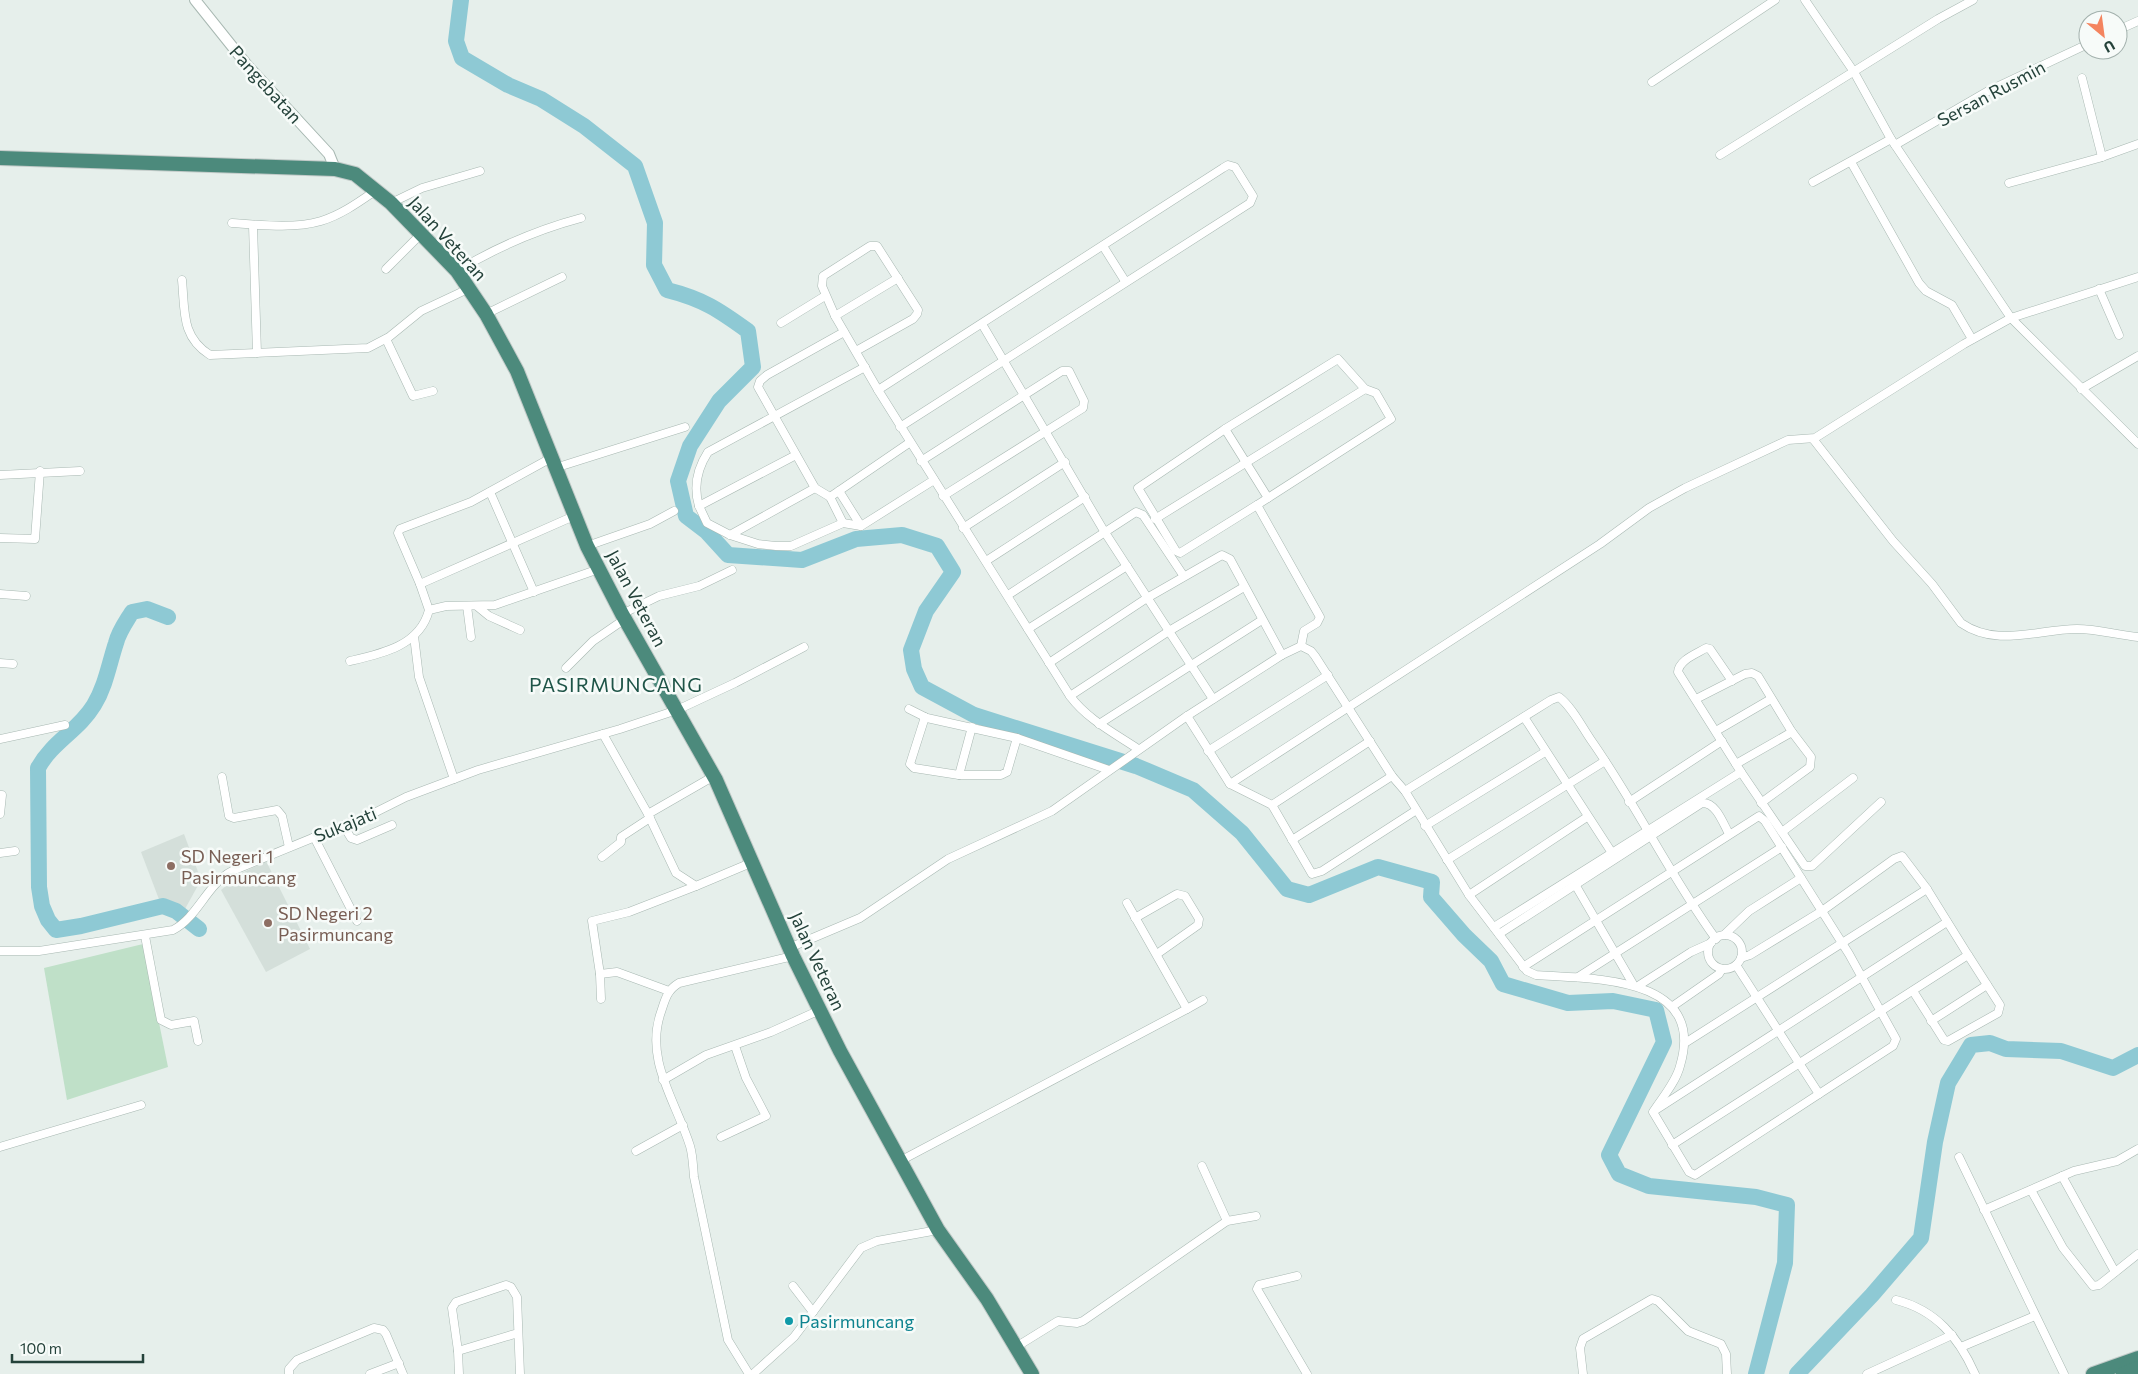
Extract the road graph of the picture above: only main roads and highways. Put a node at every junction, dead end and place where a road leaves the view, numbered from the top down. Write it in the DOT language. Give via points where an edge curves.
graph roads {
  1 [pos="0,158"];
  2 [pos="2138,1358"];
  3 [pos="2127,1371"];
  4 [pos="1032,1374"];
  5 [pos="2093,1374"];
  1 -- 4 [label="highway, Jalan Veteran" via="335,169 355,174 391,203 458,272 486,314 517,371 587,546 623,617 714,776 820,1010 938,1230 987,1298"];
  2 -- 3 [label="highway"];
  3 -- 5 [label="highway"];
}
